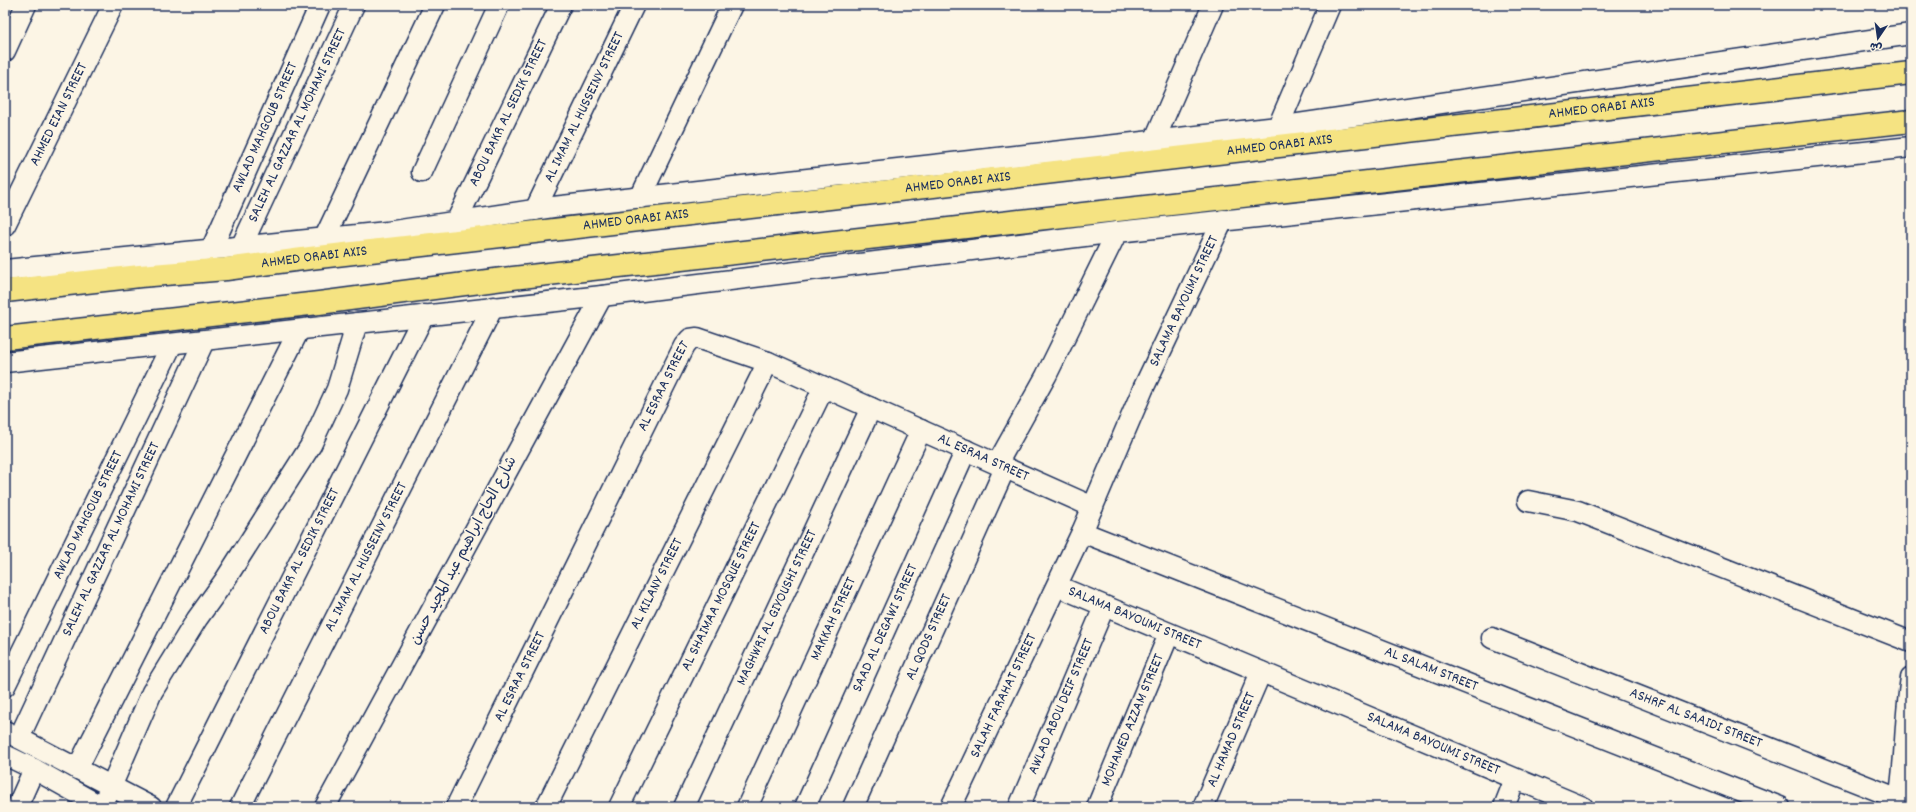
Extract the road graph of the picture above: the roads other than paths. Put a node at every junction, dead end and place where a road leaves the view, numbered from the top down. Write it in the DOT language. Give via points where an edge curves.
graph roads {
  1 [pos="26,5"];
  2 [pos="113,5"];
  3 [pos="320,5"];
  4 [pos="354,5"];
  5 [pos="435,5"];
  6 [pos="499,5"];
  7 [pos="561,5"];
  8 [pos="634,5"];
  9 [pos="732,5"];
  10 [pos="1213,5"];
  11 [pos="1330,5"];
  12 [pos="1911,34"];
  13 [pos="5,51"];
  14 [pos="1911,73"];
  15 [pos="1911,121"];
  16 [pos="1278,127"];
  17 [pos="1154,141"];
  18 [pos="1911,147"];
  19 [pos="422,172"];
  20 [pos="640,198"];
  21 [pos="535,210"];
  22 [pos="1223,220"];
  23 [pos="456,222"];
  24 [pos="5,225"];
  25 [pos="1117,232"];
  26 [pos="324,239"];
  27 [pos="241,247"];
  28 [pos="210,250"];
  29 [pos="5,270"];
  30 [pos="5,291"];
  31 [pos="602,296"];
  32 [pos="493,307"];
  33 [pos="424,315"];
  34 [pos="356,323"];
  35 [pos="299,330"];
  36 [pos="5,338"];
  37 [pos="204,341"];
  38 [pos="172,344"];
  39 [pos="5,362"];
  40 [pos="768,362"];
  41 [pos="824,387"];
  42 [pos="871,408"];
  43 [pos="921,430"];
  44 [pos="966,450"];
  45 [pos="1001,466"];
  46 [pos="1528,501"];
  47 [pos="1093,507"];
  48 [pos="1082,532"];
  49 [pos="1057,586"];
  50 [pos="1104,607"];
  51 [pos="1169,634"];
  52 [pos="1492,638"];
  53 [pos="1911,642"];
  54 [pos="1260,672"];
  55 [pos="1911,678"];
  56 [pos="5,686"];
  57 [pos="12,735"];
  58 [pos="5,755"];
  59 [pos="34,769"];
  60 [pos="77,769"];
  61 [pos="1907,772"];
  62 [pos="1515,779"];
  63 [pos="111,787"];
  64 [pos="1899,803"];
  65 [pos="1571,805"];
  66 [pos="17,807"];
  67 [pos="101,807"];
  68 [pos="151,807"];
  69 [pos="176,807"];
  70 [pos="240,807"];
  71 [pos="325,807"];
  72 [pos="456,807"];
  73 [pos="546,807"];
  74 [pos="619,807"];
  75 [pos="684,807"];
  76 [pos="747,807"];
  77 [pos="805,807"];
  78 [pos="853,807"];
  79 [pos="952,807"];
  80 [pos="1019,807"];
  81 [pos="1098,807"];
  82 [pos="1203,807"];
  83 [pos="1504,807"];
  84 [pos="1780,807"];
  1 -- 13 [label="street"];
  2 -- 24 [label="street, AHMED EIAN STREET"];
  3 -- 28 [label="street, AWLAD MAHGOUB STREET"];
  4 -- 27 [label="street, SALEH AL GAZZAR AL MOHAMI STREET"];
  5 -- 26 [label="street"];
  6 -- 19 [label="street"];
  7 -- 23 [label="street, ABOU BAKR AL SEDIK STREET"];
  8 -- 21 [label="street, AL IMAM AL HUSSEINY STREET"];
  9 -- 20 [label="street"];
  10 -- 17 [label="street"];
  11 -- 16 [label="street"];
  12 -- 16 [label="street"];
  14 -- 30 [label="highway, AHMED ORABI AXIS" via="226,269"];
  15 -- 36 [label="highway" via="526,276 319,303"];
  16 -- 17 [label="street"];
  17 -- 20 [label="street"];
  18 -- 22 [label="street"];
  20 -- 21 [label="street"];
  21 -- 23 [label="street"];
  22 -- 25 [label="street"];
  22 -- 47 [label="street, SALAMA BAYOUMI STREET" via="1143,389"];
  23 -- 26 [label="street"];
  25 -- 31 [label="street"];
  25 -- 45 [label="street, AL QODS STREET"];
  26 -- 27 [label="street"];
  27 -- 28 [label="street"];
  28 -- 29 [label="street"];
  31 -- 32 [label="street"];
  31 -- 71 [label="street, شارع الحاج ابراهيم عبد المجيد حسن"];
  32 -- 33 [label="street"];
  32 -- 70 [label="street, AL IMAM AL HUSSEINY STREET"];
  33 -- 34 [label="street"];
  33 -- 69 [label="street, ABOU BAKR AL SEDIK STREET"];
  34 -- 35 [label="street"];
  34 -- 63 [label="street" via="337,389 310,446 152,692"];
  35 -- 37 [label="street"];
  35 -- 60 [label="street"];
  37 -- 38 [label="street"];
  37 -- 57 [label="street, SALEH AL GAZZAR AL MOHAMI STREET"];
  38 -- 39 [label="street"];
  38 -- 56 [label="street, AWLAD MAHGOUB STREET"];
  40 -- 41 [label="street, AL ESRAA STREET"];
  40 -- 72 [label="street, AL ESRAA STREET" via="698,338 690,340 684,346"];
  40 -- 73 [label="street, AL KILANY STREET"];
  41 -- 42 [label="street, AL ESRAA STREET"];
  41 -- 74 [label="street, AL SHAIMAA MOSQUE STREET"];
  42 -- 43 [label="street, AL ESRAA STREET"];
  42 -- 75 [label="street, MAGHWRI AL GIYOUSHI STREET"];
  43 -- 44 [label="street, AL ESRAA STREET"];
  43 -- 76 [label="street, MAKKAH STREET"];
  44 -- 45 [label="street, AL ESRAA STREET"];
  44 -- 77 [label="street, SAAD AL DEGAWI STREET"];
  45 -- 47 [label="street, AL ESRAA STREET"];
  45 -- 78 [label="street, AL QODS STREET"];
  46 -- 53 [label="street" via="1578,511"];
  47 -- 48 [label="street, SALAMA BAYOUMI STREET"];
  48 -- 49 [label="street, SALAMA BAYOUMI STREET"];
  48 -- 84 [label="street, AL SALAM STREET"];
  49 -- 50 [label="street, SALAMA BAYOUMI STREET"];
  49 -- 79 [label="street, SALAH FARAHAT STREET"];
  50 -- 51 [label="street, SALAMA BAYOUMI STREET"];
  50 -- 80 [label="street, AWLAD ABOU DEIF STREET"];
  51 -- 54 [label="street, SALAMA BAYOUMI STREET"];
  51 -- 81 [label="street, MOHAMED AZZAM STREET"];
  52 -- 64 [label="street, ASHRF AL SAAIDI STREET"];
  54 -- 62 [label="street, SALAMA BAYOUMI STREET"];
  54 -- 82 [label="street, AL HAMAD STREET"];
  55 -- 61 [label="street" via="1907,712"];
  57 -- 60 [label="street"];
  58 -- 59 [label="street"];
  59 -- 66 [label="street"];
  59 -- 67 [label="street"];
  60 -- 63 [label="street"];
  61 -- 64 [label="street"];
  62 -- 65 [label="street, SALAMA BAYOUMI STREET"];
  62 -- 83 [label="street"];
  63 -- 67 [label="street"];
  63 -- 68 [label="street"];
}
